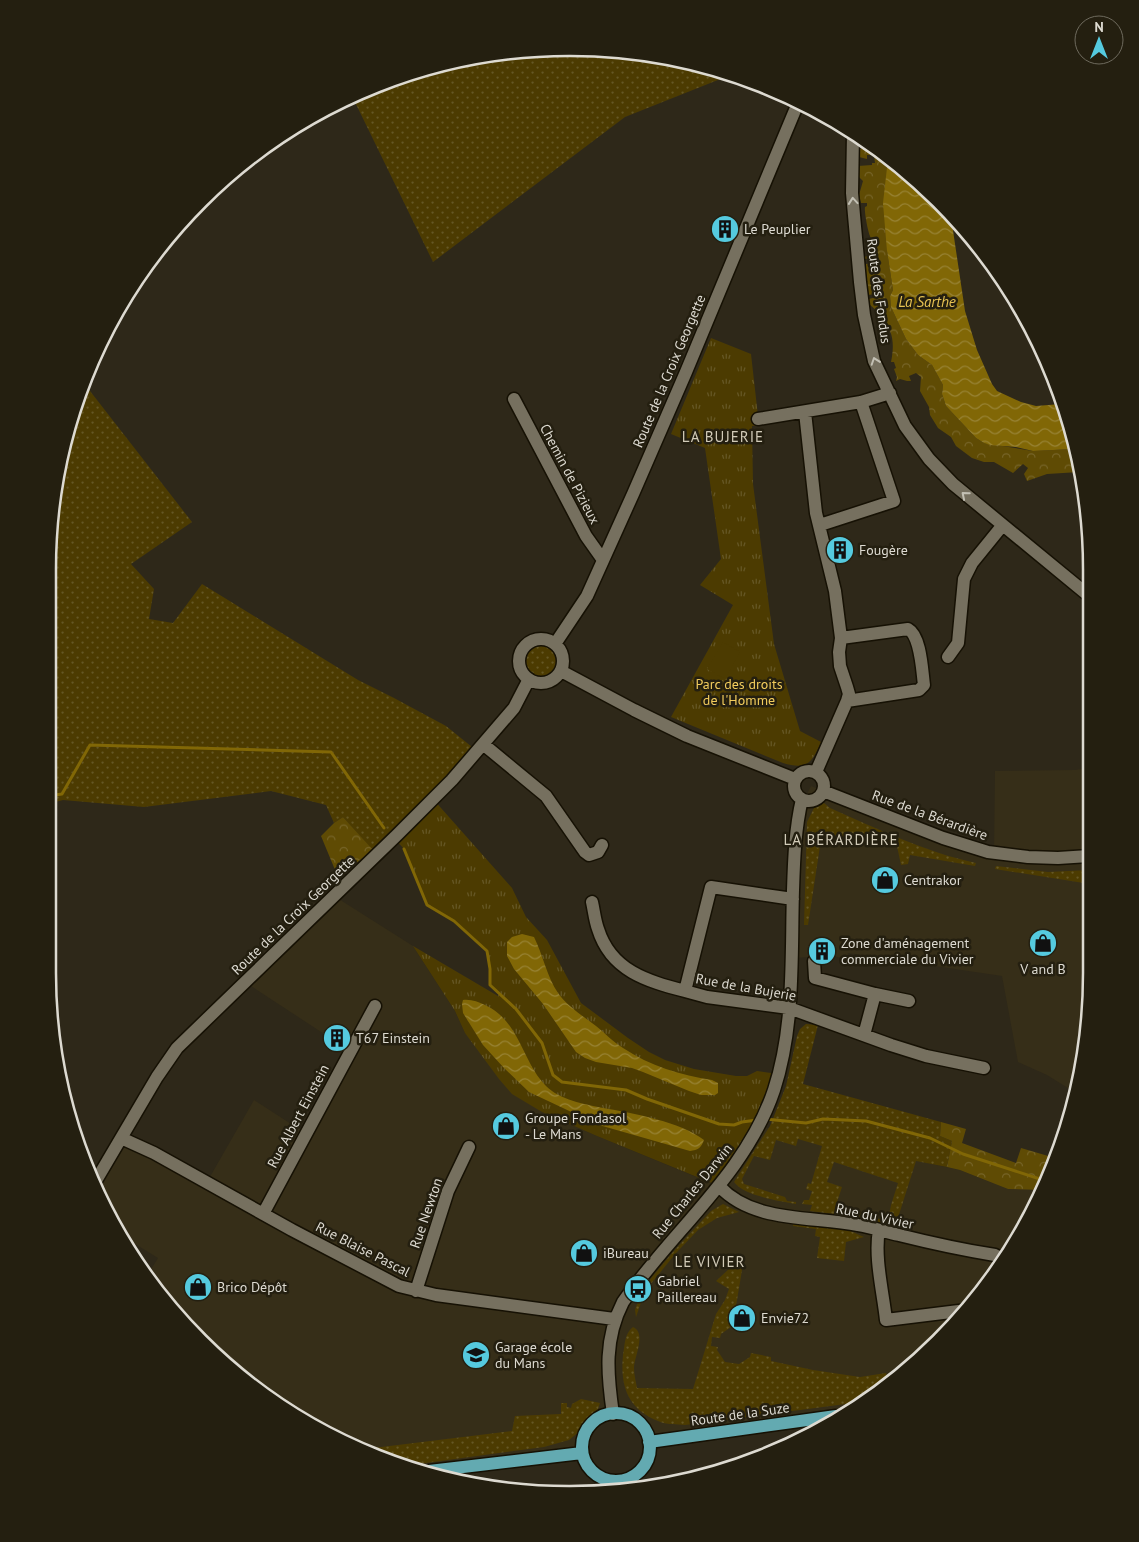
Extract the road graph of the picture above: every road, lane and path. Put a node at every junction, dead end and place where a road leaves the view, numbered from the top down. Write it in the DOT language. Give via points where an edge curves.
graph roads {
  1 [pos="795,108"];
  2 [pos="853,142"];
  3 [pos="890,393"];
  4 [pos="514,399"];
  5 [pos="861,402"];
  6 [pos="805,412"];
  7 [pos="758,419"];
  8 [pos="820,525"];
  9 [pos="1002,526"];
  10 [pos="603,560"];
  11 [pos="1083,592"];
  12 [pos="841,638"];
  13 [pos="555,644"];
  14 [pos="948,658"];
  15 [pos="561,671"];
  16 [pos="529,679"];
  17 [pos="848,700"];
  18 [pos="483,744"];
  19 [pos="816,772"];
  20 [pos="795,779"];
  21 [pos="823,791"];
  22 [pos="802,799"];
  23 [pos="602,845"];
  24 [pos="1083,856"];
  25 [pos="793,899"];
  26 [pos="592,902"];
  27 [pos="814,961"];
  28 [pos="685,991"];
  29 [pos="875,994"];
  30 [pos="909,1001"];
  31 [pos="375,1006"];
  32 [pos="789,1008"];
  33 [pos="864,1035"];
  34 [pos="984,1068"];
  35 [pos="121,1138"];
  36 [pos="469,1147"];
  37 [pos="98,1177"];
  38 [pos="718,1186"];
  39 [pos="264,1214"];
  40 [pos="879,1230"];
  41 [pos="997,1256"];
  42 [pos="416,1291"];
  43 [pos="954,1312"];
  44 [pos="614,1319"];
  45 [pos="613,1414"];
  46 [pos="825,1418"];
  47 [pos="649,1442"];
  48 [pos="582,1453"];
  49 [pos="443,1469"];
  1 -- 10 [label="street, Route de la Croix Georgette" via="686,372"];
  3 -- 2 [label="street, Route des Fondus, one-way" via="874,361 860,282 852,193"];
  3 -- 5 [label="street"];
  9 -- 3 [label="street, Route des Fondus, one-way" via="952,484 930,459 905,426"];
  4 -- 10 [label="street, Chemin de Pizieux" via="586,536"];
  5 -- 6 [label="street"];
  5 -- 8 [label="street" via="894,501"];
  6 -- 7 [label="street"];
  6 -- 8 [label="street"];
  8 -- 12 [label="street" via="835,591"];
  9 -- 11 [label="street, Route des Fondus"];
  9 -- 14 [label="street" via="972,563 964,579 958,643"];
  10 -- 13 [label="street, Route de la Croix Georgette" via="587,596"];
  12 -- 17 [label="street" via="840,666 848,687"];
  12 -- 17 [label="street" via="908,629 918,644 924,685 919,690"];
  13 -- 15 [label="street" via="563,656"];
  13 -- 16 [label="street" via="542,639 528,643 523,649 519,662"];
  15 -- 16 [label="street" via="543,682"];
  15 -- 20 [label="street" via="687,736"];
  16 -- 18 [label="street, Route de la Croix Georgette" via="514,708"];
  17 -- 19 [label="street"];
  18 -- 23 [label="street" via="546,796 585,852 594,854"];
  18 -- 35 [label="street, Route de la Croix Georgette" via="398,835 177,1048"];
  19 -- 20 [label="street" via="806,770"];
  19 -- 21 [label="street" via="822,779"];
  20 -- 22 [label="street" via="794,789"];
  21 -- 22 [label="street" via="816,799"];
  21 -- 24 [label="street, Rue de la Bérardière" via="942,838 988,852 1028,857"];
  22 -- 25 [label="street, Rue Charles Darwin"];
  25 -- 28 [label="street, Rue de la Bujerie" via="711,887"];
  25 -- 32 [label="street, Rue Charles Darwin"];
  26 -- 28 [label="street" via="607,950 623,967 649,982"];
  27 -- 29 [label="street" via="815,978"];
  28 -- 32 [label="street, Rue de la Bujerie"];
  29 -- 30 [label="street"];
  29 -- 33 [label="street"];
  31 -- 39 [label="street, Rue Albert Einstein"];
  32 -- 33 [label="street, Rue de la Bujerie"];
  32 -- 38 [label="street, Rue Charles Darwin" via="780,1066 766,1111 738,1161"];
  33 -- 34 [label="street, Rue de la Bujerie" via="926,1056"];
  35 -- 37 [label="street, Route de la Croix Georgette"];
  35 -- 39 [label="street, Rue Blaise Pascal"];
  36 -- 42 [label="street, Rue Newton" via="448,1190"];
  38 -- 40 [label="street, Rue du Vivier" via="742,1204 763,1212"];
  38 -- 44 [label="street, Rue Charles Darwin" via="631,1289"];
  39 -- 42 [label="street, Rue Blaise Pascal" via="398,1286"];
  40 -- 41 [label="street, Rue du Vivier"];
  40 -- 43 [label="street" via="877,1247 886,1320"];
  42 -- 44 [label="street, Rue Blaise Pascal"];
  44 -- 45 [label="street, Rue Charles Darwin" via="608,1364"];
  45 -- 47 [label="main road" via="635,1419"];
  45 -- 48 [label="main road" via="590,1425 583,1438"];
  46 -- 47 [label="main road, Route de la Suze"];
  47 -- 48 [label="main road" via="645,1464 633,1476 622,1481 599,1477 588,1468"];
  48 -- 49 [label="main road"];
}
